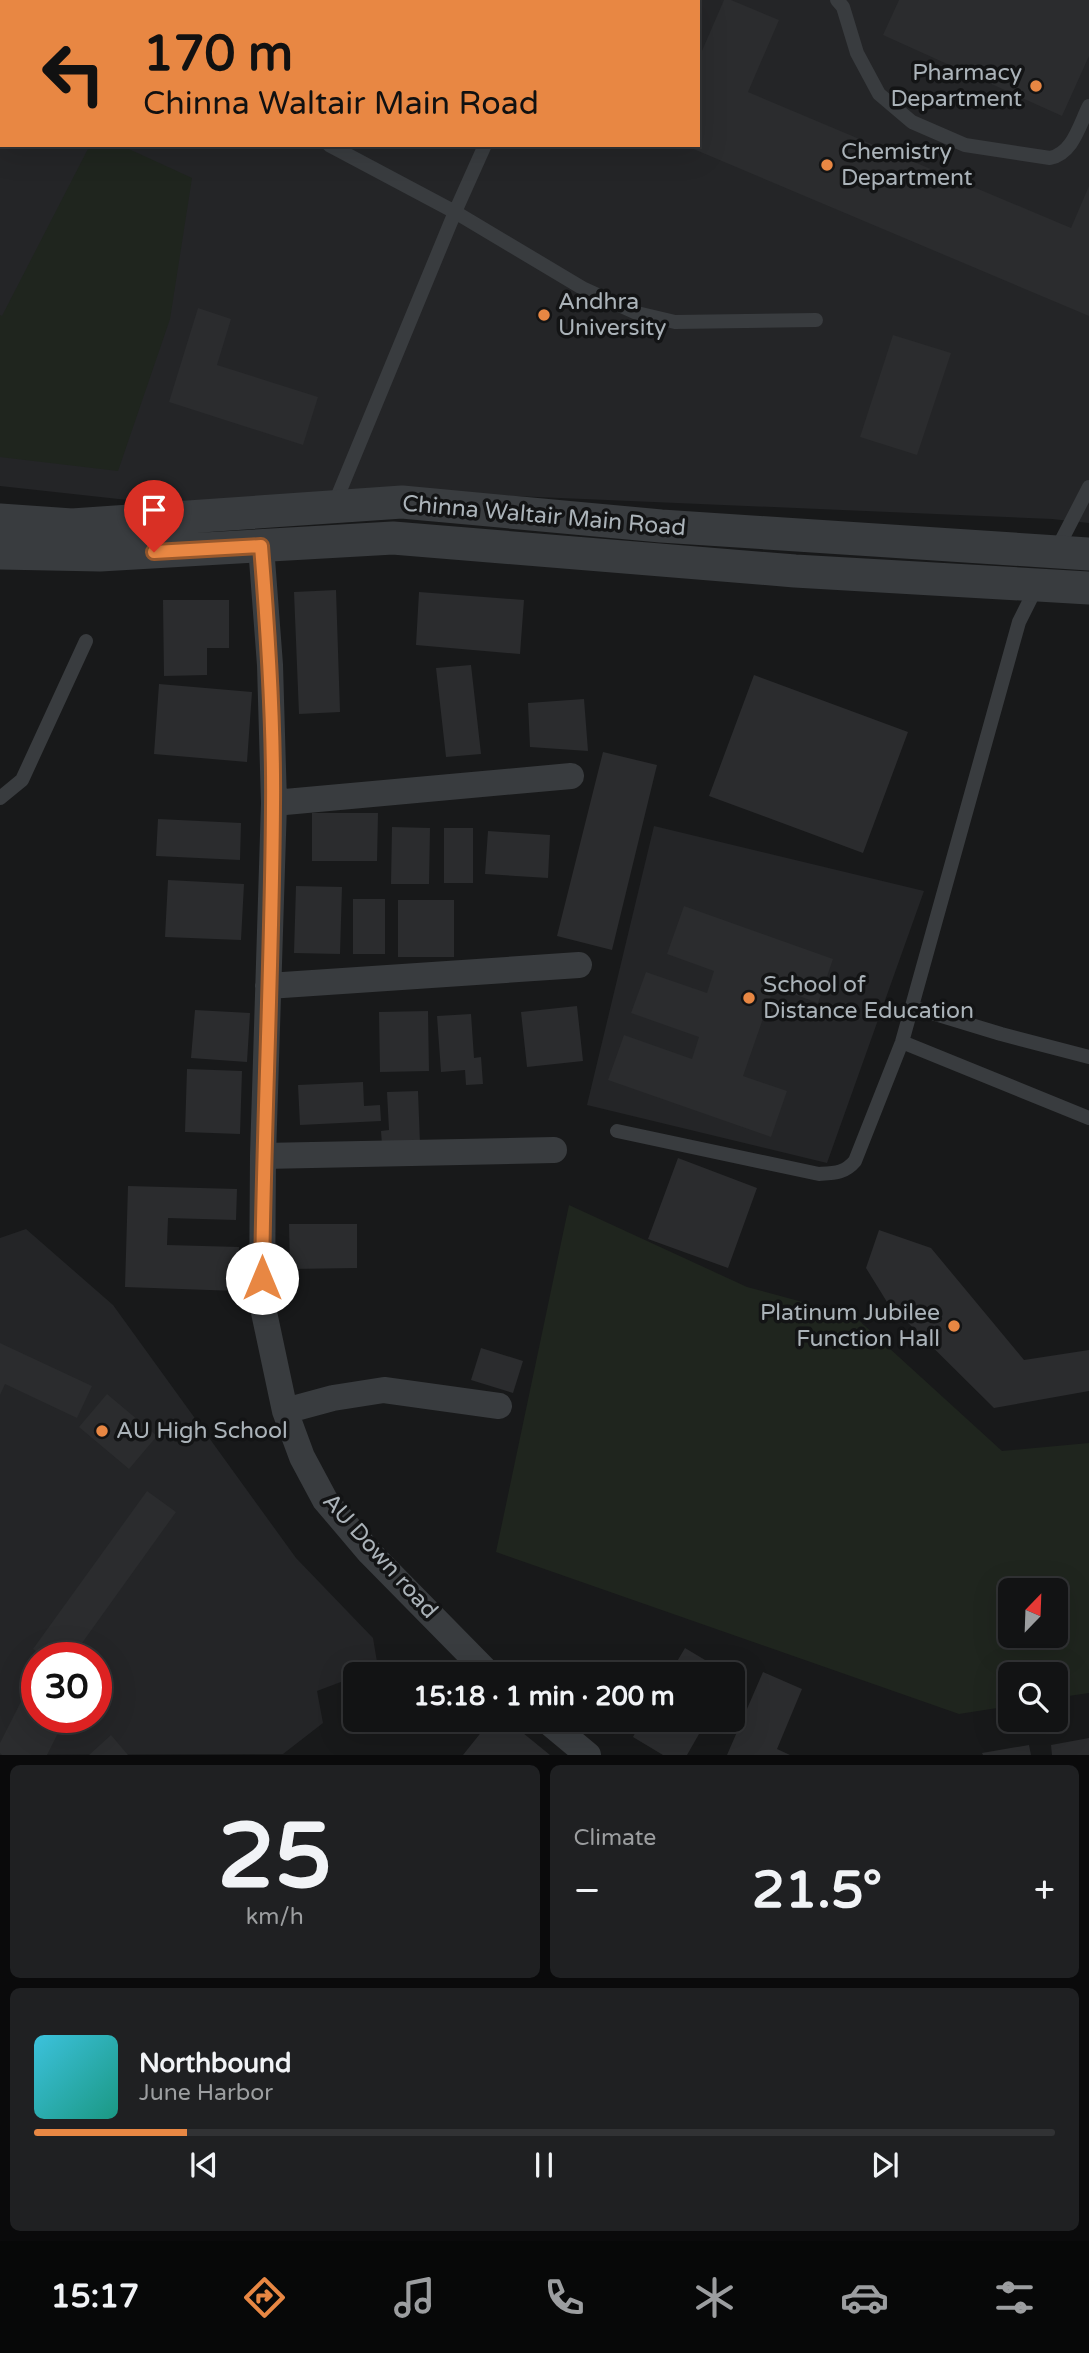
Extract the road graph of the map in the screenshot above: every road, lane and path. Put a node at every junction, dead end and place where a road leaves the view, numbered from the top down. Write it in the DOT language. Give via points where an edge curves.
graph roads {
  1 [pos="837,0"];
  2 [pos="1089,106"];
  3 [pos="333,147"];
  4 [pos="484,147"];
  5 [pos="455,212"];
  6 [pos="816,320"];
  7 [pos="1089,487"];
  8 [pos="333,506"];
  9 [pos="0,520"];
  10 [pos="261,546"];
  11 [pos="0,553"];
  12 [pos="1089,554"];
  13 [pos="1047,567"];
  14 [pos="1089,588"];
  15 [pos="86,641"];
  16 [pos="571,776"];
  17 [pos="0,798"];
  18 [pos="274,803"];
  19 [pos="579,965"];
  20 [pos="268,986"];
  21 [pos="912,1007"];
  22 [pos="902,1042"];
  23 [pos="1089,1057"];
  24 [pos="1089,1118"];
  25 [pos="617,1131"];
  26 [pos="554,1150"];
  27 [pos="263,1156"];
  28 [pos="499,1406"];
  29 [pos="285,1411"];
  30 [pos="477,1662"];
  31 [pos="561,1732"];
  32 [pos="589,1755"];
  1 -- 2 [label="lane" via="857,53 879,93 912,122 965,145 1060,156"];
  3 -- 5 [label="lane"];
  4 -- 5 [label="lane"];
  5 -- 6 [label="lane" via="584,289 637,313 675,322"];
  5 -- 8 [label="lane"];
  7 -- 13 [label="lane"];
  8 -- 9 [label="street, Chinna Waltair Main Road" via="72,525"];
  8 -- 13 [label="street, Chinna Waltair Main Road" via="402,502"];
  10 -- 11 [label="street, Chinna Waltair Main Road" via="100,555"];
  10 -- 13 [label="street, Chinna Waltair Main Road" via="393,538 795,571"];
  10 -- 18 [label="street, AU Down road"];
  12 -- 13 [label="street, Chinna Waltair Main Road"];
  13 -- 14 [label="street, Chinna Waltair Main Road"];
  13 -- 21 [label="lane" via="1019,622"];
  15 -- 17 [label="lane" via="22,780"];
  16 -- 18 [label="street"];
  18 -- 20 [label="street, AU Down road"];
  19 -- 20 [label="street"];
  20 -- 27 [label="street, AU Down road"];
  21 -- 22 [label="lane"];
  21 -- 23 [label="lane"];
  22 -- 24 [label="lane"];
  22 -- 25 [label="lane" via="861,1151 848,1169 837,1173 819,1174"];
  26 -- 27 [label="street"];
  27 -- 29 [label="street, AU Down road" via="262,1303"];
  28 -- 29 [label="street" via="384,1390"];
  29 -- 30 [label="street, AU Down road" via="302,1457 326,1500 370,1553"];
  31 -- 32 [label="street"];
}
